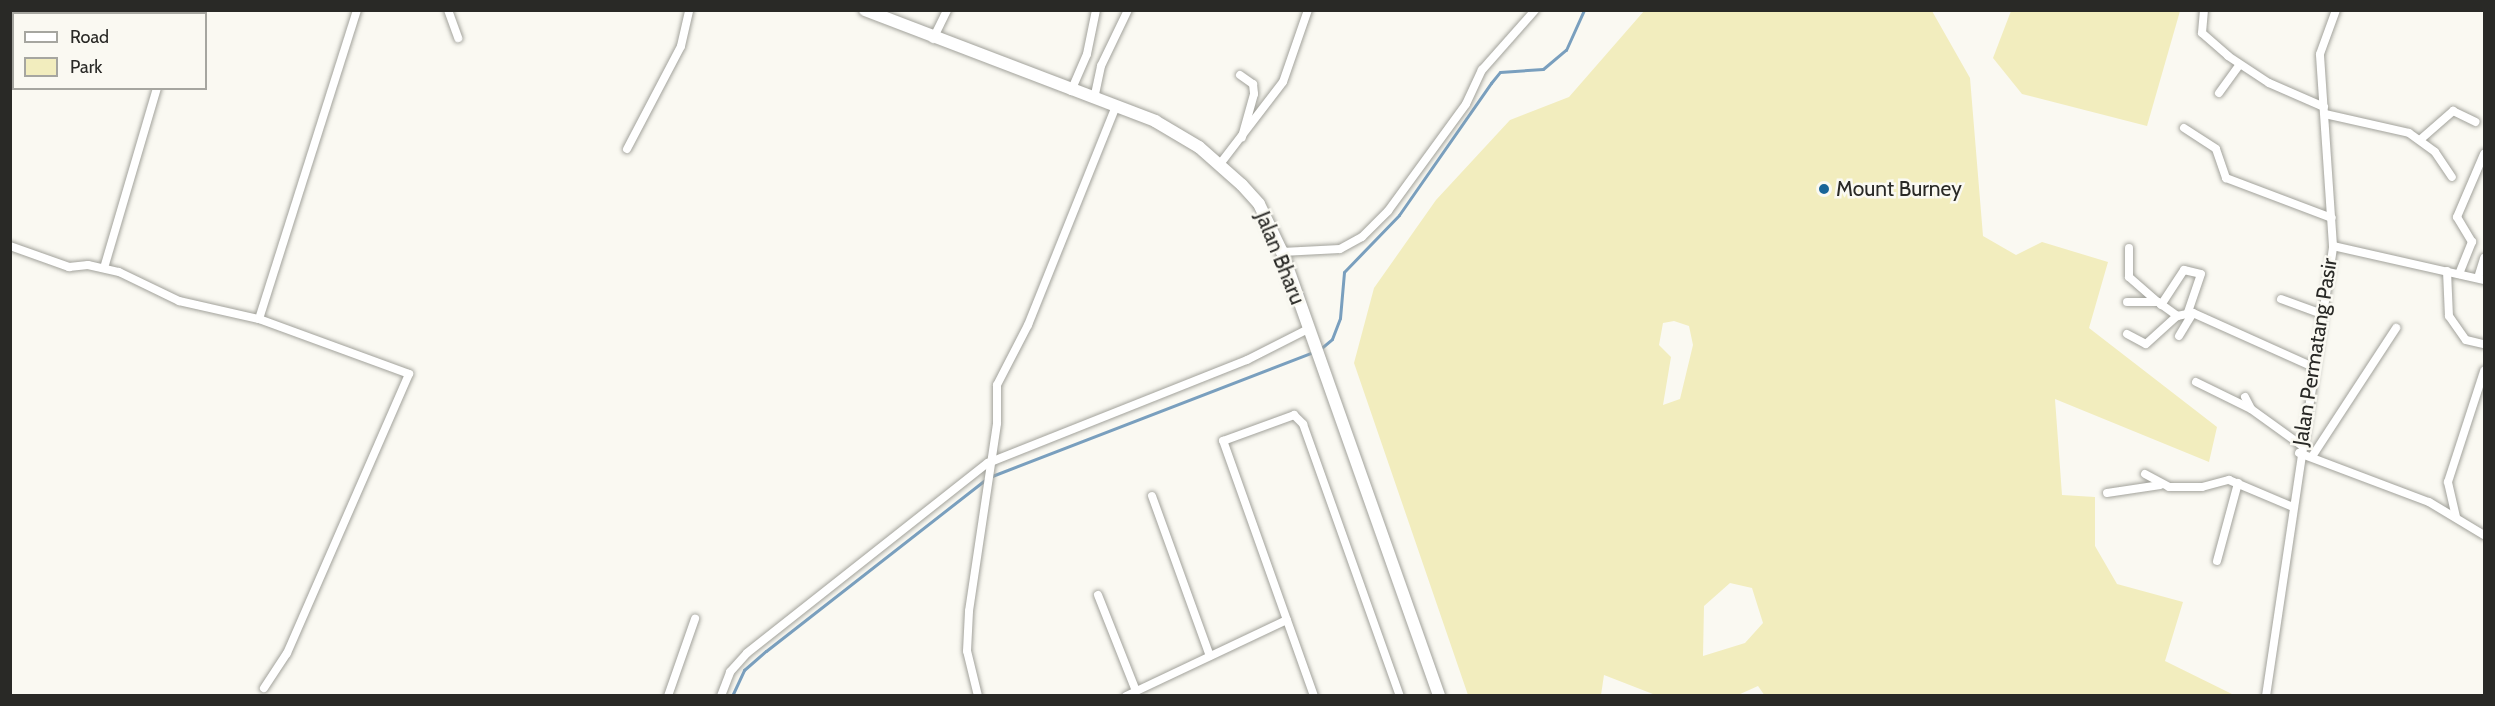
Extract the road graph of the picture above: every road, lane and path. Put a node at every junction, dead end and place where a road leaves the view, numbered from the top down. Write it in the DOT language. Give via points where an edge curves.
graph roads {
  1 [pos="357,10"];
  2 [pos="448,10"];
  3 [pos="689,10"];
  4 [pos="947,10"];
  5 [pos="1096,10"];
  6 [pos="1128,10"];
  7 [pos="1308,10"];
  8 [pos="1535,10"];
  9 [pos="2204,10"];
  10 [pos="2336,10"];
  11 [pos="867,11"];
  12 [pos="458,38"];
  13 [pos="933,39"];
  14 [pos="2239,64"];
  15 [pos="1240,75"];
  16 [pos="156,90"];
  17 [pos="1071,91"];
  18 [pos="2219,93"];
  19 [pos="1094,99"];
  20 [pos="1116,106"];
  21 [pos="2324,110"];
  22 [pos="2476,122"];
  23 [pos="2184,128"];
  24 [pos="1242,138"];
  25 [pos="2421,139"];
  26 [pos="627,149"];
  27 [pos="2484,154"];
  28 [pos="1220,164"];
  29 [pos="2452,177"];
  30 [pos="2332,218"];
  31 [pos="10,246"];
  32 [pos="2333,246"];
  33 [pos="2129,248"];
  34 [pos="1282,252"];
  35 [pos="2484,258"];
  36 [pos="104,268"];
  37 [pos="2447,271"];
  38 [pos="2459,274"];
  39 [pos="2481,279"];
  40 [pos="2281,299"];
  41 [pos="2127,302"];
  42 [pos="2159,304"];
  43 [pos="2186,314"];
  44 [pos="2322,314"];
  45 [pos="259,319"];
  46 [pos="2396,328"];
  47 [pos="1308,329"];
  48 [pos="2127,334"];
  49 [pos="2179,336"];
  50 [pos="2484,344"];
  51 [pos="2313,367"];
  52 [pos="2484,370"];
  53 [pos="2196,382"];
  54 [pos="2245,397"];
  55 [pos="2251,409"];
  56 [pos="2300,449"];
  57 [pos="2313,455"];
  58 [pos="988,464"];
  59 [pos="2145,474"];
  60 [pos="2238,483"];
  61 [pos="2160,485"];
  62 [pos="2107,493"];
  63 [pos="1152,496"];
  64 [pos="2293,507"];
  65 [pos="2456,517"];
  66 [pos="2484,535"];
  67 [pos="2217,561"];
  68 [pos="1098,595"];
  69 [pos="695,619"];
  70 [pos="1287,620"];
  71 [pos="1210,656"];
  72 [pos="264,688"];
  73 [pos="1136,691"];
  74 [pos="668,696"];
  75 [pos="721,696"];
  76 [pos="978,696"];
  77 [pos="1126,696"];
  78 [pos="1314,696"];
  79 [pos="1400,696"];
  80 [pos="1439,696"];
  81 [pos="2266,696"];
  1 -- 45 [label="street"];
  2 -- 12 [label="street"];
  3 -- 26 [label="street" via="681,46"];
  4 -- 13 [label="street"];
  5 -- 17 [label="street" via="1087,54"];
  6 -- 19 [label="street" via="1101,66"];
  7 -- 24 [label="street" via="1283,82"];
  8 -- 34 [label="street" via="1482,70 1466,104 1388,211 1362,237 1340,249"];
  9 -- 14 [label="street" via="2202,33"];
  10 -- 21 [label="street, Jalan Permatang Pasir" via="2320,54"];
  11 -- 13 [label="main road, Jalan Bharu"];
  13 -- 17 [label="main road, Jalan Bharu"];
  14 -- 18 [label="street"];
  14 -- 21 [label="street"];
  15 -- 24 [label="street" via="1253,84 1254,94"];
  16 -- 36 [label="street"];
  17 -- 19 [label="main road, Jalan Bharu"];
  19 -- 20 [label="main road, Jalan Bharu"];
  20 -- 28 [label="main road, Jalan Bharu" via="1174,132"];
  20 -- 58 [label="street" via="1028,325 999,378 997,423"];
  21 -- 25 [label="street" via="2384,124"];
  21 -- 30 [label="street, Jalan Permatang Pasir"];
  22 -- 25 [label="street" via="2453,111"];
  23 -- 30 [label="street" via="2216,149 2226,178 2256,185 2304,210"];
  24 -- 28 [label="street"];
  25 -- 29 [label="street"];
  27 -- 38 [label="street" via="2457,217 2472,242"];
  28 -- 34 [label="main road, Jalan Bharu" via="1258,204"];
  30 -- 32 [label="street, Jalan Permatang Pasir"];
  31 -- 36 [label="street" via="69,267"];
  32 -- 37 [label="street"];
  32 -- 44 [label="street, Jalan Permatang Pasir"];
  33 -- 42 [label="street" via="2129,277"];
  34 -- 47 [label="main road, Jalan Bharu"];
  35 -- 39 [label="street"];
  36 -- 45 [label="street" via="179,301"];
  37 -- 38 [label="street"];
  37 -- 50 [label="street" via="2449,316 2466,340"];
  38 -- 39 [label="street"];
  40 -- 44 [label="street"];
  41 -- 42 [label="street"];
  42 -- 43 [label="street"];
  42 -- 43 [label="street" via="2182,271 2201,274"];
  43 -- 48 [label="street" via="2146,344"];
  43 -- 49 [label="street"];
  43 -- 51 [label="street"];
  44 -- 51 [label="street, Jalan Permatang Pasir"];
  45 -- 72 [label="street" via="409,374 296,633"];
  46 -- 57 [label="street"];
  47 -- 58 [label="street" via="1247,360"];
  47 -- 80 [label="main road, Jalan Bharu"];
  51 -- 56 [label="street, Jalan Permatang Pasir"];
  52 -- 65 [label="street" via="2448,482"];
  53 -- 55 [label="street"];
  54 -- 55 [label="street"];
  55 -- 56 [label="street"];
  56 -- 57 [label="street"];
  56 -- 64 [label="street, Jalan Permatang Pasir"];
  57 -- 65 [label="street" via="2430,502"];
  58 -- 75 [label="street" via="747,653 730,672"];
  58 -- 76 [label="street" via="967,651"];
  59 -- 61 [label="street"];
  60 -- 61 [label="street"];
  60 -- 64 [label="street" via="2268,500"];
  60 -- 67 [label="street"];
  61 -- 62 [label="street"];
  63 -- 71 [label="street"];
  64 -- 81 [label="street, Jalan Permatang Pasir"];
  65 -- 66 [label="street"];
  68 -- 73 [label="street"];
  69 -- 74 [label="street"];
  70 -- 71 [label="street"];
  70 -- 78 [label="street"];
  70 -- 79 [label="street" via="1223,441 1294,415 1304,424"];
  71 -- 73 [label="street"];
  73 -- 77 [label="street"];
}
